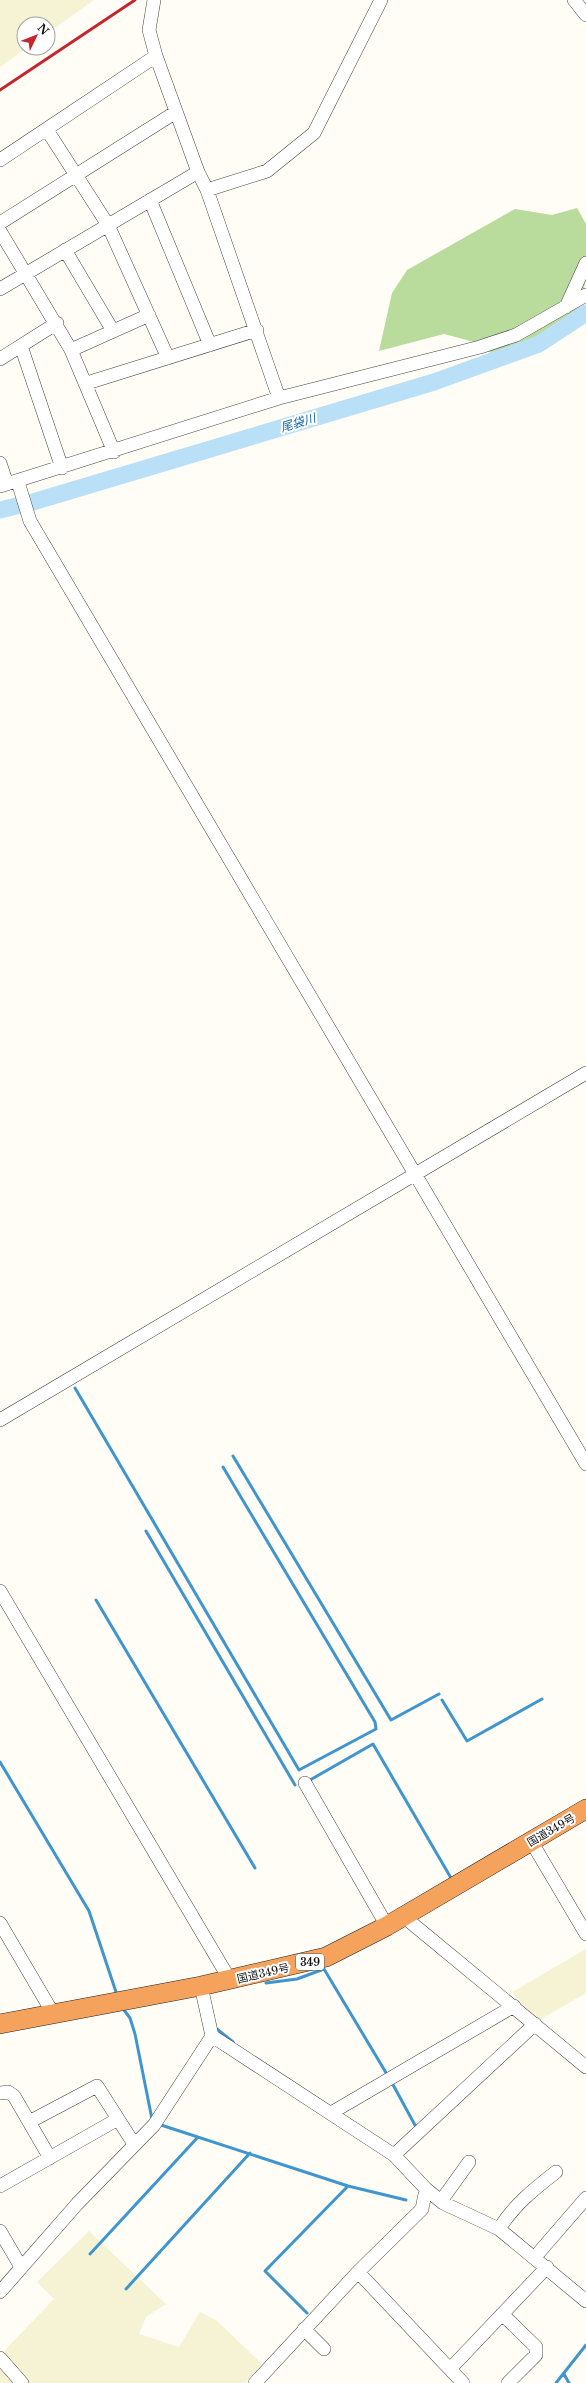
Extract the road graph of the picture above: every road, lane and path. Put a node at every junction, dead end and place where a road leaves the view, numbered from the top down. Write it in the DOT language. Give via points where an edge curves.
graph roads {
  1 [pos="154,0"];
  2 [pos="382,0"];
  3 [pos="574,0"];
  4 [pos="586,15"];
  5 [pos="156,56"];
  6 [pos="176,112"];
  7 [pos="47,130"];
  8 [pos="0,160"];
  9 [pos="198,172"];
  10 [pos="76,175"];
  11 [pos="207,190"];
  12 [pos="150,200"];
  13 [pos="0,223"];
  14 [pos="108,225"];
  15 [pos="0,231"];
  16 [pos="65,250"];
  17 [pos="586,263"];
  18 [pos="26,273"];
  19 [pos="0,289"];
  20 [pos="586,295"];
  21 [pos="566,307"];
  22 [pos="149,315"];
  23 [pos="57,323"];
  24 [pos="257,330"];
  25 [pos="113,331"];
  26 [pos="210,345"];
  27 [pos="21,346"];
  28 [pos="71,350"];
  29 [pos="168,358"];
  30 [pos="0,359"];
  31 [pos="87,383"];
  32 [pos="279,398"];
  33 [pos="114,452"];
  34 [pos="0,463"];
  35 [pos="62,468"];
  36 [pos="12,486"];
  37 [pos="586,1073"];
  38 [pos="415,1174"];
  39 [pos="0,1420"];
  40 [pos="586,1464"];
  41 [pos="0,1591"];
  42 [pos="305,1783"];
  43 [pos="586,1809"];
  44 [pos="531,1841"];
  45 [pos="395,1921"];
  46 [pos="0,1923"];
  47 [pos="586,1934"];
  48 [pos="230,1980"];
  49 [pos="201,1986"];
  50 [pos="514,2006"];
  51 [pos="54,2015"];
  52 [pos="0,2024"];
  53 [pos="535,2024"];
  54 [pos="212,2036"];
  55 [pos="586,2067"];
  56 [pos="0,2093"];
  57 [pos="331,2113"];
  58 [pos="118,2119"];
  59 [pos="29,2122"];
  60 [pos="134,2144"];
  61 [pos="394,2155"];
  62 [pos="50,2158"];
  63 [pos="469,2162"];
  64 [pos="556,2172"];
  65 [pos="0,2186"];
  66 [pos="426,2189"];
  67 [pos="586,2198"];
  68 [pos="441,2201"];
  69 [pos="499,2229"];
  70 [pos="0,2232"];
  71 [pos="535,2257"];
  72 [pos="546,2266"];
  73 [pos="21,2267"];
  74 [pos="358,2272"];
  75 [pos="0,2292"];
  76 [pos="584,2293"];
  77 [pos="502,2314"];
  78 [pos="304,2329"];
  79 [pos="324,2349"];
  80 [pos="0,2358"];
  81 [pos="450,2369"];
  82 [pos="22,2383"];
  83 [pos="255,2383"];
  84 [pos="463,2383"];
  85 [pos="508,2383"];
  1 -- 5 [label="street" via="149,30"];
  2 -- 11 [label="street" via="314,133 268,171"];
  3 -- 4 [label="street"];
  5 -- 6 [label="street"];
  5 -- 7 [label="street"];
  6 -- 9 [label="street"];
  6 -- 10 [label="street"];
  7 -- 8 [label="street"];
  7 -- 10 [label="street"];
  9 -- 11 [label="street"];
  9 -- 12 [label="street"];
  10 -- 13 [label="street"];
  10 -- 14 [label="street"];
  11 -- 24 [label="street"];
  12 -- 14 [label="street"];
  12 -- 26 [label="street"];
  14 -- 16 [label="street"];
  14 -- 22 [label="street"];
  15 -- 18 [label="street"];
  16 -- 18 [label="street"];
  16 -- 25 [label="street"];
  17 -- 21 [label="street"];
  18 -- 19 [label="street"];
  18 -- 23 [label="street"];
  20 -- 21 [label="street"];
  21 -- 32 [label="street" via="516,335 480,348"];
  22 -- 25 [label="street"];
  22 -- 29 [label="street"];
  23 -- 27 [label="street"];
  23 -- 28 [label="street"];
  24 -- 26 [label="street"];
  24 -- 32 [label="street"];
  25 -- 28 [label="street"];
  26 -- 29 [label="street"];
  27 -- 30 [label="street"];
  27 -- 35 [label="street"];
  28 -- 31 [label="street"];
  29 -- 31 [label="street"];
  31 -- 33 [label="street"];
  32 -- 33 [label="street"];
  33 -- 35 [label="street"];
  34 -- 36 [label="street"];
  35 -- 36 [label="street"];
  36 -- 38 [label="street"];
  37 -- 38 [label="street"];
  38 -- 39 [label="street"];
  38 -- 40 [label="street"];
  41 -- 48 [label="street"];
  42 -- 45 [label="street"];
  43 -- 44 [label="highway, 国道349号 / 349"];
  44 -- 45 [label="highway, 国道349号 / 349"];
  44 -- 47 [label="street"];
  45 -- 48 [label="highway, 国道349号 / 349" via="326,1957"];
  45 -- 50 [label="street"];
  46 -- 51 [label="street"];
  48 -- 49 [label="highway, 国道349号 / 349"];
  49 -- 51 [label="highway, 国道349号 / 349"];
  49 -- 54 [label="street"];
  50 -- 53 [label="street"];
  50 -- 57 [label="street"];
  51 -- 52 [label="highway, 国道349号 / 349"];
  53 -- 55 [label="street"];
  53 -- 61 [label="street"];
  54 -- 57 [label="street"];
  54 -- 60 [label="street" via="154,2125"];
  56 -- 59 [label="street" via="8,2092 14,2096"];
  57 -- 61 [label="street"];
  58 -- 59 [label="street" via="97,2086"];
  58 -- 60 [label="street"];
  58 -- 62 [label="street"];
  59 -- 62 [label="street"];
  60 -- 73 [label="street"];
  61 -- 66 [label="street"];
  62 -- 65 [label="street"];
  63 -- 68 [label="street"];
  64 -- 69 [label="street" via="528,2193"];
  66 -- 68 [label="street"];
  66 -- 74 [label="street" via="422,2209"];
  67 -- 71 [label="street"];
  68 -- 69 [label="street"];
  69 -- 71 [label="street"];
  70 -- 73 [label="street"];
  71 -- 72 [label="street"];
  72 -- 76 [label="street"];
  72 -- 77 [label="street"];
  73 -- 75 [label="street"];
  74 -- 78 [label="street"];
  74 -- 81 [label="street"];
  77 -- 81 [label="street"];
  77 -- 85 [label="street" via="536,2347 536,2355"];
  78 -- 79 [label="street"];
  78 -- 83 [label="street"];
  80 -- 82 [label="street"];
  81 -- 84 [label="street"];
}
